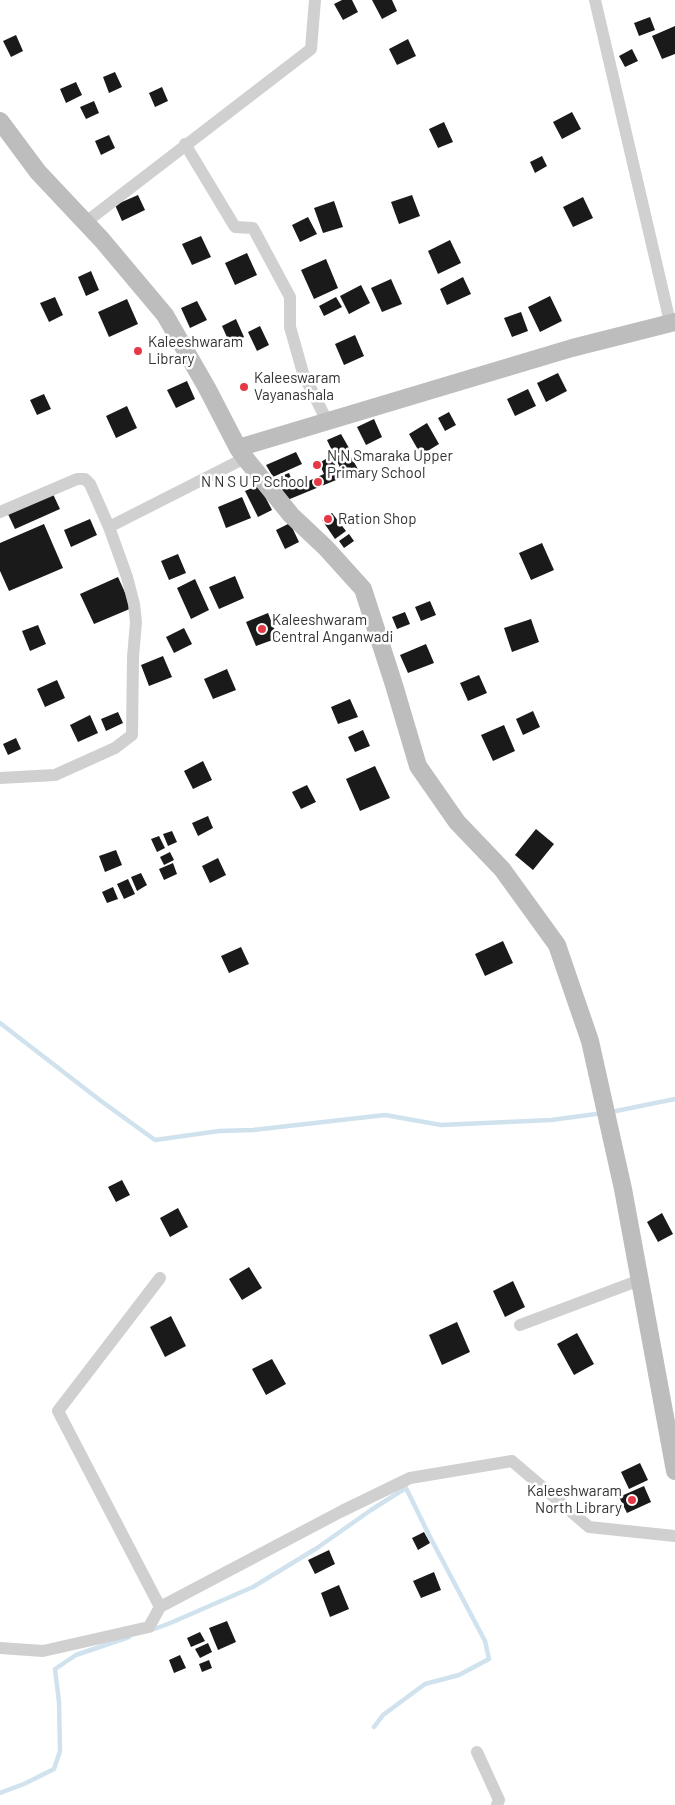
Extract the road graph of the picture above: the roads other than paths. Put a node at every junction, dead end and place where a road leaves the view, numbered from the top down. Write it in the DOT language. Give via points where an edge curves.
graph roads {
  1 [pos="315,0"];
  2 [pos="594,0"];
  3 [pos="0,121"];
  4 [pos="185,144"];
  5 [pos="86,222"];
  6 [pos="673,322"];
  7 [pos="327,421"];
  8 [pos="242,453"];
  9 [pos="0,512"];
  10 [pos="108,527"];
  11 [pos="0,778"];
  12 [pos="160,1278"];
  13 [pos="640,1280"];
  14 [pos="520,1325"];
  15 [pos="675,1471"];
  16 [pos="675,1536"];
  17 [pos="160,1607"];
  18 [pos="0,1648"];
  19 [pos="477,1752"];
  20 [pos="498,1805"];
  1 -- 4 [label="street" via="311,49"];
  2 -- 6 [label="street"];
  3 -- 5 [label="street" via="38,172"];
  4 -- 5 [label="street"];
  4 -- 7 [label="street" via="235,227 253,228 290,297 290,327 303,373"];
  5 -- 8 [label="street" via="165,315"];
  6 -- 7 [label="street" via="572,348"];
  7 -- 8 [label="street"];
  8 -- 10 [label="street"];
  8 -- 13 [label="street" via="291,515 363,589 418,766 457,822 502,869 557,945 590,1041"];
  9 -- 10 [label="street" via="77,478 90,484"];
  10 -- 11 [label="street" via="134,604 132,735 115,748 55,775"];
  12 -- 17 [label="street" via="58,1411"];
  13 -- 14 [label="street"];
  13 -- 15 [label="street"];
  16 -- 17 [label="street" via="589,1527 512,1460 410,1478"];
  17 -- 18 [label="street" via="149,1627 43,1651"];
  19 -- 20 [label="street" via="499,1800"];
}
